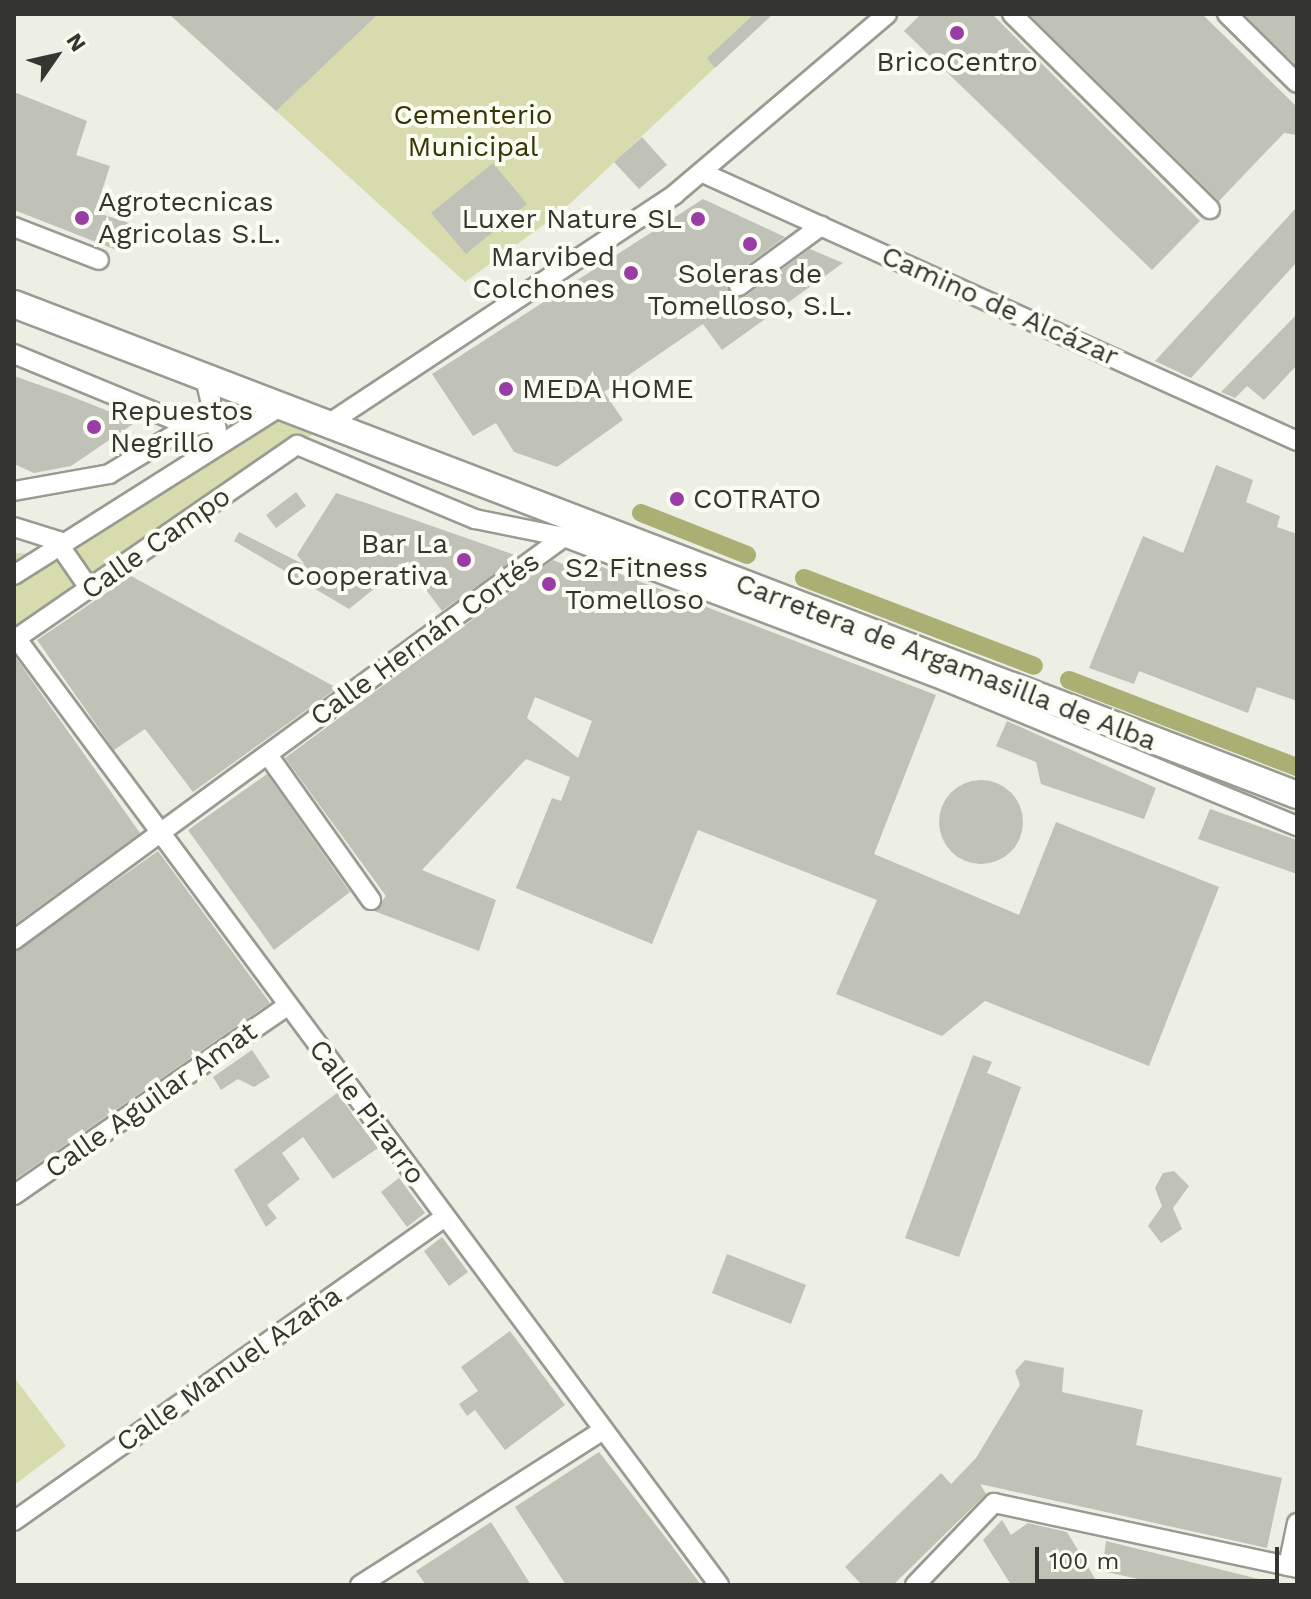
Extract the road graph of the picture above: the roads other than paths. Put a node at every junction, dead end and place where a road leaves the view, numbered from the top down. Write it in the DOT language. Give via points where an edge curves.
graph roads {
  1 [pos="887,14"];
  2 [pos="1012,14"];
  3 [pos="1227,14"];
  4 [pos="1297,83"];
  5 [pos="703,173"];
  6 [pos="1210,209"];
  7 [pos="821,226"];
  8 [pos="14,227"];
  9 [pos="99,260"];
  10 [pos="739,286"];
  11 [pos="14,304"];
  12 [pos="14,354"];
  13 [pos="205,378"];
  14 [pos="280,407"];
  15 [pos="154,408"];
  16 [pos="215,421"];
  17 [pos="328,424"];
  18 [pos="172,436"];
  19 [pos="1297,441"];
  20 [pos="221,445"];
  21 [pos="297,445"];
  22 [pos="193,462"];
  23 [pos="132,463"];
  24 [pos="150,489"];
  25 [pos="14,491"];
  26 [pos="14,527"];
  27 [pos="574,530"];
  28 [pos="63,544"];
  29 [pos="14,575"];
  30 [pos="89,588"];
  31 [pos="15,640"];
  32 [pos="268,755"];
  33 [pos="1293,795"];
  34 [pos="1297,826"];
  35 [pos="159,833"];
  36 [pos="371,900"];
  37 [pos="14,940"];
  38 [pos="287,1006"];
  39 [pos="14,1195"];
  40 [pos="445,1217"];
  41 [pos="603,1430"];
  42 [pos="14,1521"];
  43 [pos="1297,1523"];
  44 [pos="1292,1567"];
  45 [pos="360,1585"];
  46 [pos="719,1585"];
  47 [pos="915,1585"];
  1 -- 5 [label="street"];
  2 -- 6 [label="street"];
  3 -- 4 [label="street"];
  5 -- 7 [label="street, Camino de Alcázar"];
  5 -- 17 [label="street"];
  7 -- 10 [label="street"];
  7 -- 19 [label="street, Camino de Alcázar"];
  8 -- 9 [label="street"];
  11 -- 13 [label="highway, Carretera de Argamasilla de Alba"];
  12 -- 15 [label="street"];
  13 -- 14 [label="highway, Carretera de Argamasilla de Alba"];
  13 -- 16 [label="street"];
  14 -- 17 [label="highway, Carretera de Argamasilla de Alba"];
  14 -- 20 [label="street, Calle Campo"];
  15 -- 16 [label="street" via="191,427"];
  15 -- 18 [label="street"];
  16 -- 20 [label="street"];
  17 -- 27 [label="highway, Carretera de Argamasilla de Alba"];
  18 -- 22 [label="street"];
  18 -- 23 [label="street"];
  20 -- 22 [label="street, Calle Campo"];
  21 -- 27 [label="street, Carretera de Argamasilla de Alba" via="475,519"];
  21 -- 30 [label="street, Calle Campo"];
  22 -- 24 [label="street, Calle Campo"];
  23 -- 24 [label="street"];
  23 -- 25 [label="street"];
  24 -- 28 [label="street, Calle Campo"];
  26 -- 28 [label="street"];
  27 -- 32 [label="street, Calle Hernán Cortés"];
  27 -- 33 [label="highway, Carretera de Argamasilla de Alba"];
  27 -- 34 [label="street, Carretera de Argamasilla de Alba"];
  28 -- 29 [label="street, Calle Campo"];
  28 -- 30 [label="street"];
  30 -- 31 [label="street, Calle Campo"];
  31 -- 35 [label="street, Calle Pizarro"];
  32 -- 35 [label="street, Calle Hernán Cortés"];
  32 -- 36 [label="street"];
  35 -- 37 [label="street, Calle Hernán Cortés"];
  35 -- 38 [label="street, Calle Pizarro"];
  38 -- 39 [label="street, Calle Aguilar Amat"];
  38 -- 40 [label="street, Calle Pizarro"];
  40 -- 41 [label="street, Calle Pizarro"];
  40 -- 42 [label="street, Calle Manuel Azaña"];
  41 -- 45 [label="street"];
  41 -- 46 [label="street, Calle Pizarro"];
  43 -- 44 [label="street"];
  44 -- 47 [label="street" via="994,1503"];
}
